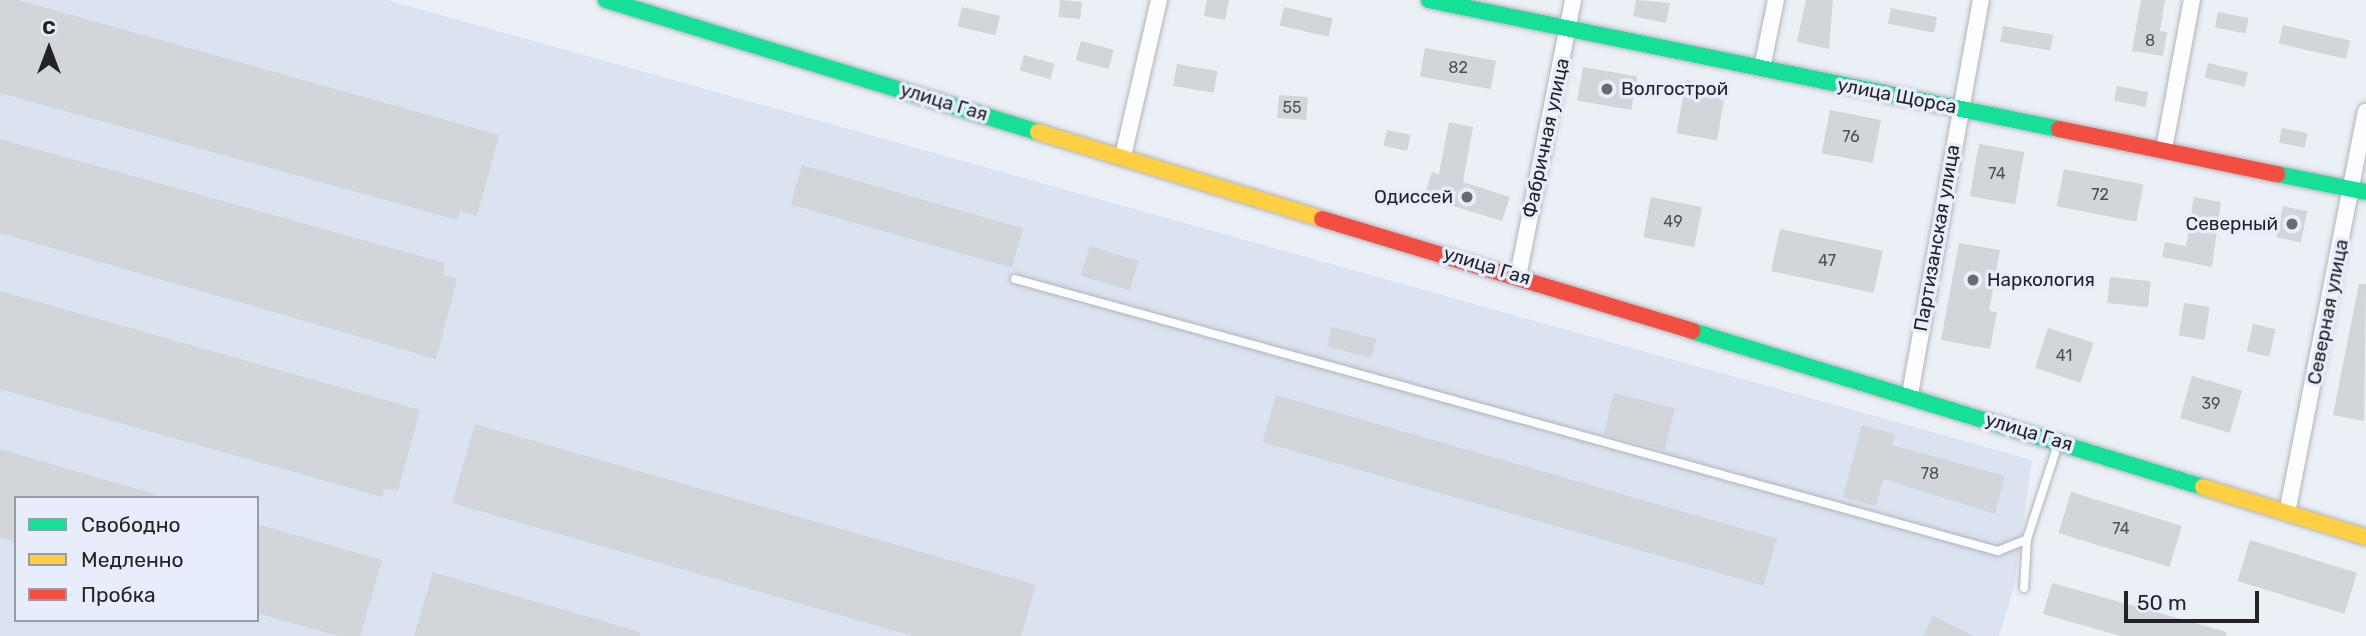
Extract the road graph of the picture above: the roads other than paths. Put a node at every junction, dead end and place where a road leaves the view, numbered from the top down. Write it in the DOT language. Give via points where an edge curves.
graph roads {
  1 [pos="607,0"];
  2 [pos="1159,0"];
  3 [pos="1429,0"];
  4 [pos="1573,0"];
  5 [pos="1776,0"];
  6 [pos="1981,0"];
  7 [pos="2192,0"];
  8 [pos="1568,29"];
  9 [pos="1762,68"];
  10 [pos="1959,108"];
  11 [pos="2366,112"];
  12 [pos="2164,149"];
  13 [pos="1124,156"];
  14 [pos="2359,190"];
  15 [pos="1518,276"];
  16 [pos="1015,279"];
  17 [pos="1910,394"];
  18 [pos="2059,441"];
  19 [pos="2287,513"];
  20 [pos="2366,537"];
  21 [pos="2027,539"];
  22 [pos="2024,588"];
  1 -- 13 [label="street, улица Гая"];
  2 -- 13 [label="street"];
  3 -- 8 [label="street, улица Щорса"];
  4 -- 8 [label="street, Фабричная улица"];
  5 -- 9 [label="street"];
  6 -- 10 [label="street, Партизанская улица"];
  7 -- 12 [label="street"];
  8 -- 9 [label="street, улица Щорса"];
  8 -- 15 [label="street, Фабричная улица"];
  9 -- 10 [label="street, улица Щорса"];
  10 -- 12 [label="street, улица Щорса"];
  10 -- 17 [label="street, Партизанская улица"];
  11 -- 14 [label="street, Северная улица"];
  12 -- 14 [label="street, улица Щорса"];
  13 -- 15 [label="street, улица Гая"];
  14 -- 19 [label="street, Северная улица"];
  15 -- 17 [label="street, улица Гая"];
  16 -- 21 [label="lane" via="1926,533 1998,551"];
  17 -- 18 [label="street, улица Гая"];
  18 -- 19 [label="street, улица Гая"];
  18 -- 21 [label="lane"];
  19 -- 20 [label="street, улица Гая"];
  21 -- 22 [label="lane"];
}
